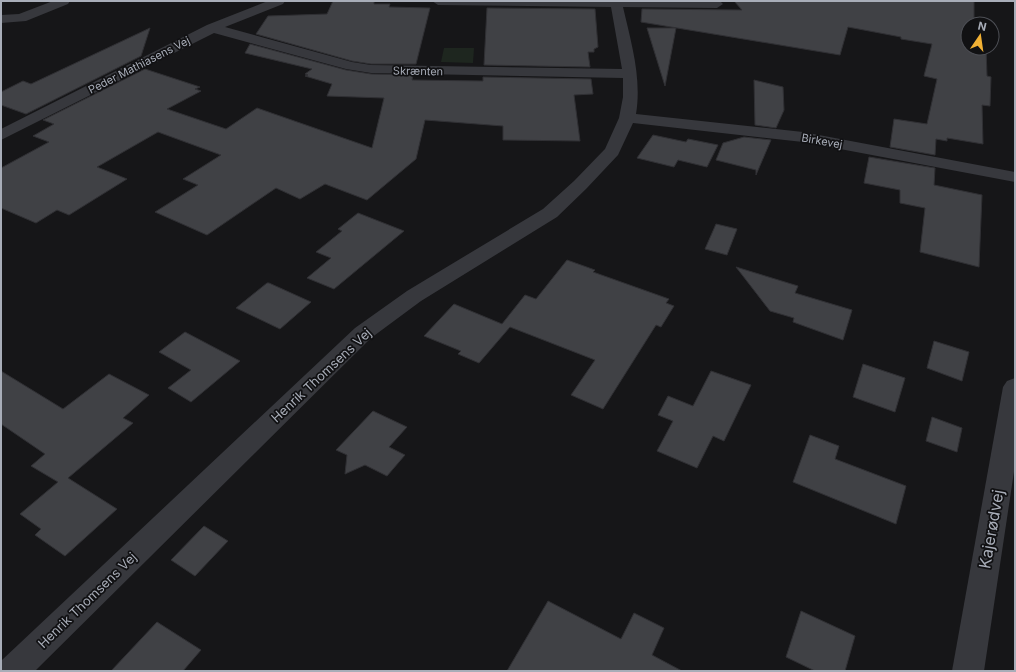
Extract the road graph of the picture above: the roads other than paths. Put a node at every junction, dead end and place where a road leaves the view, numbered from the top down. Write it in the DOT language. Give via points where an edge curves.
graph roads {
  1 [pos="64,1"];
  2 [pos="279,1"];
  3 [pos="438,1"];
  4 [pos="616,2"];
  5 [pos="716,4"];
  6 [pos="1,19"];
  7 [pos="212,28"];
  8 [pos="630,74"];
  9 [pos="627,118"];
  10 [pos="1,135"];
  11 [pos="1015,177"];
  12 [pos="1015,387"];
  13 [pos="13,671"];
  14 [pos="968,671"];
  1 -- 6 [label="street" via="21,18"];
  2 -- 7 [label="street, Peder Mathiasens Vej"];
  3 -- 4 [label="street"];
  4 -- 5 [label="street"];
  4 -- 8 [label="street, Henrik Thomsens Vej"];
  7 -- 8 [label="street, Skrænten" via="371,70"];
  7 -- 10 [label="street, Peder Mathiasens Vej"];
  8 -- 9 [label="street, Henrik Thomsens Vej" via="631,97"];
  9 -- 11 [label="street, Birkevej" via="802,137"];
  9 -- 13 [label="street, Henrik Thomsens Vej" via="612,151 550,213 414,296 363,333"];
  12 -- 14 [label="street, Kajerødvej"];
}
